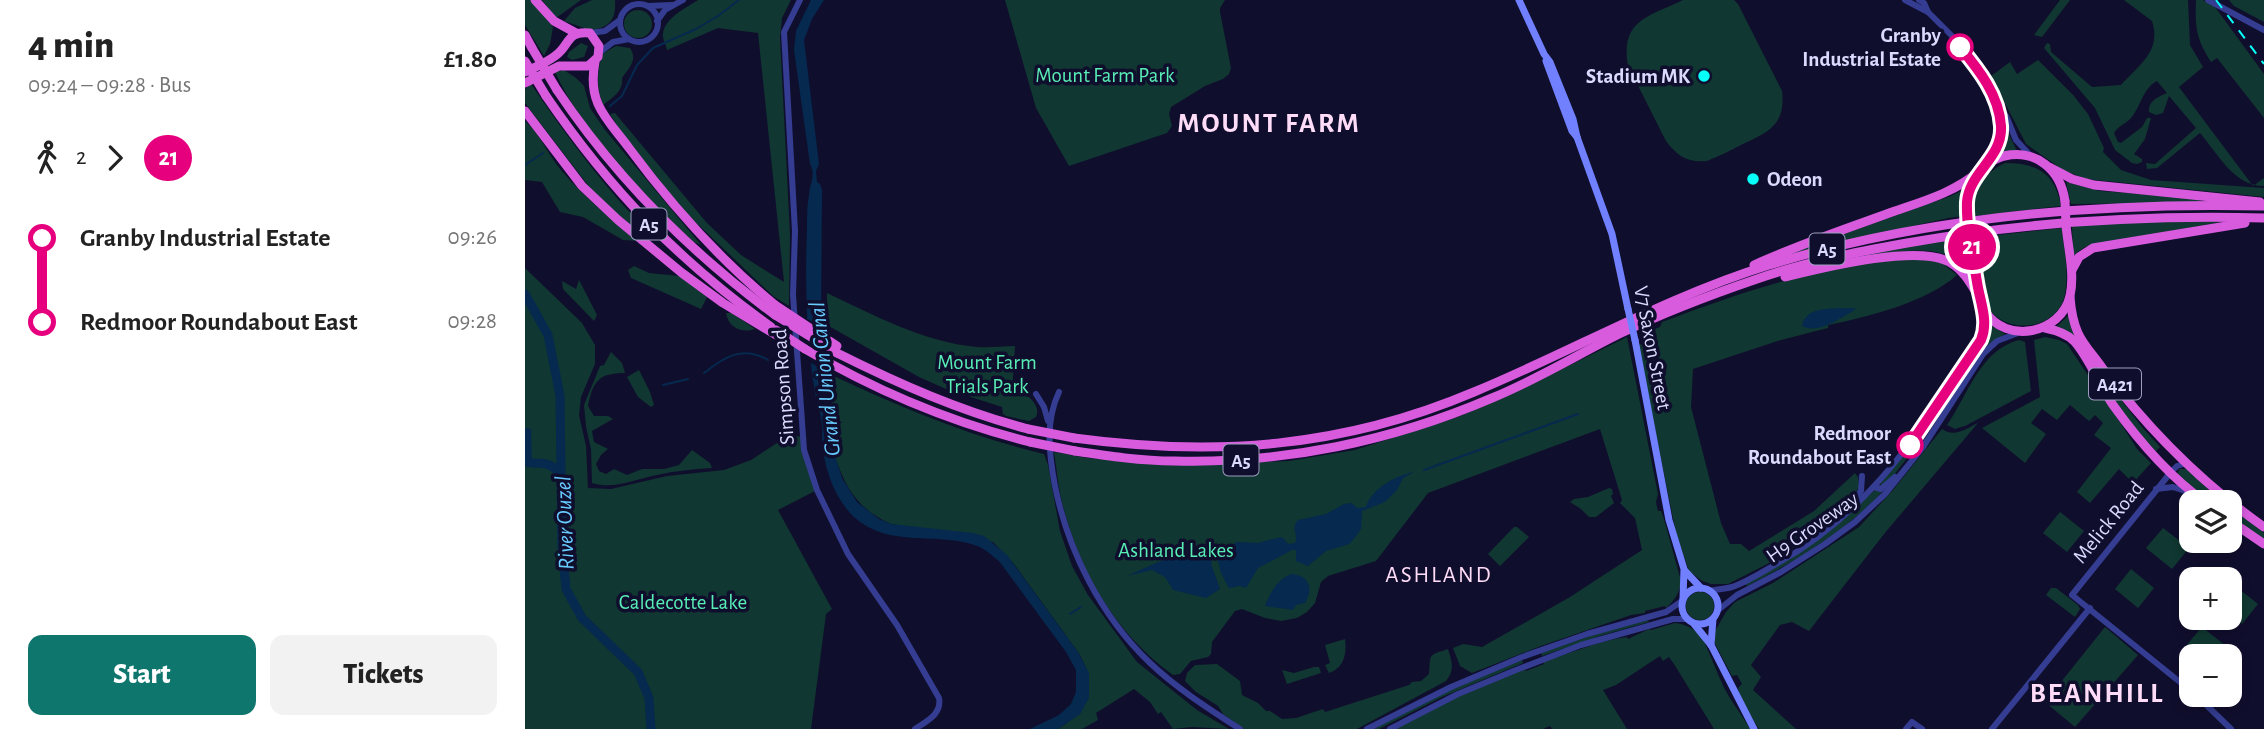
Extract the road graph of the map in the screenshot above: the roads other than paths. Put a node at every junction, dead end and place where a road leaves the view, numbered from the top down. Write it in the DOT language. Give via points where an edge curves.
graph roads {
  1 [pos="535,0"];
  2 [pos="683,0"];
  3 [pos="800,0"];
  4 [pos="1519,0"];
  5 [pos="1905,0"];
  6 [pos="1919,0"];
  7 [pos="2208,0"];
  8 [pos="673,5"];
  9 [pos="646,6"];
  10 [pos="1928,12"];
  11 [pos="620,20"];
  12 [pos="657,21"];
  13 [pos="2264,30"];
  14 [pos="576,33"];
  15 [pos="590,33"];
  16 [pos="525,35"];
  17 [pos="629,39"];
  18 [pos="600,52"];
  19 [pos="525,61"];
  20 [pos="594,62"];
  21 [pos="525,72"];
  22 [pos="525,83"];
  23 [pos="1999,105"];
  24 [pos="525,111"];
  25 [pos="2033,158"];
  26 [pos="1987,164"];
  27 [pos="2049,167"];
  28 [pos="1978,172"];
  29 [pos="2264,204"];
  30 [pos="2264,220"];
  31 [pos="2071,275"];
  32 [pos="1701,289"];
  33 [pos="2070,297"];
  34 [pos="1697,301"];
  35 [pos="1982,305"];
  36 [pos="2043,328"];
  37 [pos="776,332"];
  38 [pos="2020,332"];
  39 [pos="837,350"];
  40 [pos="1059,392"];
  41 [pos="1036,394"];
  42 [pos="1049,426"];
  43 [pos="1908,467"];
  44 [pos="2178,467"];
  45 [pos="1862,476"];
  46 [pos="1874,487"];
  47 [pos="2156,489"];
  48 [pos="2182,490"];
  49 [pos="2194,490"];
  50 [pos="1831,526"];
  51 [pos="2264,527"];
  52 [pos="2242,529"];
  53 [pos="2264,544"];
  54 [pos="1684,569"];
  55 [pos="1705,589"];
  56 [pos="1682,600"];
  57 [pos="2090,608"];
  58 [pos="1715,615"];
  59 [pos="1686,619"];
  60 [pos="1694,624"];
  61 [pos="1711,645"];
  62 [pos="2179,681"];
  63 [pos="2208,707"];
  64 [pos="915,729"];
  65 [pos="1240,729"];
  66 [pos="1367,729"];
  67 [pos="1390,729"];
  68 [pos="1753,729"];
  69 [pos="1906,729"];
  70 [pos="1922,729"];
  71 [pos="1992,729"];
  72 [pos="2231,729"];
  1 -- 14 [label="highway" via="554,21"];
  2 -- 8 [label="street"];
  3 -- 64 [label="street, Simpson Road" via="784,32 795,231 793,295 804,450 817,490 848,554 939,698 939,710"];
  4 -- 54 [label="main road, V7 Saxon Street, bridge" via="1573,119 1612,234 1669,520"];
  5 -- 10 [label="street"];
  6 -- 10 [label="street"];
  7 -- 13 [label="street"];
  8 -- 9 [label="street"];
  8 -- 12 [label="street"];
  9 -- 11 [label="street" via="629,8"];
  9 -- 12 [label="street"];
  10 -- 23 [label="street" via="1969,58"];
  11 -- 15 [label="street" via="605,31"];
  11 -- 17 [label="street"];
  12 -- 17 [label="street" via="648,39"];
  14 -- 15 [label="highway"];
  14 -- 21 [label="highway" via="555,57"];
  15 -- 18 [label="highway"];
  16 -- 39 [label="highway, A5, bridge" via="600,149 656,214 775,316"];
  17 -- 18 [label="street" via="613,42"];
  18 -- 20 [label="highway"];
  19 -- 37 [label="highway, A5, bridge" via="589,156 652,227 702,275"];
  20 -- 22 [label="highway" via="559,66"];
  20 -- 39 [label="highway, bridge" via="593,92 599,107 689,224 775,305"];
  23 -- 25 [label="street" via="2018,144"];
  23 -- 26 [label="street" via="2001,134"];
  24 -- 37 [label="highway" via="582,186 618,220 723,303"];
  25 -- 26 [label="highway" via="2008,155"];
  25 -- 27 [label="highway"];
  26 -- 28 [label="highway"];
  27 -- 29 [label="highway" via="2094,185"];
  27 -- 31 [label="highway, A421, bridge" via="2064,201"];
  28 -- 32 [label="highway" via="1933,197 1789,250"];
  28 -- 35 [label="highway, bridge" via="1969,191 1968,215"];
  29 -- 32 [label="highway, A5" via="2040,213 1959,222 1829,248"];
  30 -- 31 [label="highway" via="2093,248 2079,257"];
  30 -- 34 [label="highway, A5" via="2095,221 1961,233 1830,258"];
  31 -- 33 [label="highway, A421"];
  32 -- 39 [label="highway, A5, bridge" via="1473,393 1418,413 1294,442 1232,448 1127,445 1028,429 953,406 891,380"];
  33 -- 36 [label="highway" via="2060,315"];
  33 -- 44 [label="highway, A421" via="2080,337 2171,450"];
  34 -- 35 [label="highway" via="1796,274 1929,255 1950,262 1965,275"];
  34 -- 37 [label="highway, A5, bridge" via="1621,333 1496,397 1420,426 1299,454 1227,461 1122,458 986,431 897,397"];
  35 -- 38 [label="highway" via="1999,325"];
  35 -- 46 [label="street, H9 Groveway" via="1981,340 1923,428"];
  36 -- 38 [label="highway"];
  36 -- 44 [label="highway, A421" via="2074,342 2114,406 2161,461"];
  38 -- 43 [label="street, H9 Groveway" via="1986,350"];
  40 -- 42 [label="street"];
  41 -- 42 [label="street"];
  42 -- 65 [label="street" via="1054,477 1068,536 1113,620 1151,663"];
  43 -- 46 [label="street" via="1885,488"];
  43 -- 58 [label="street, H9 Groveway" via="1855,522 1817,550 1737,595"];
  44 -- 47 [label="street, Melick Road"];
  44 -- 49 [label="highway, A421"];
  44 -- 51 [label="highway, A421"];
  45 -- 50 [label="street" via="1861,491"];
  46 -- 50 [label="street, H9 Groveway"];
  47 -- 48 [label="street"];
  47 -- 57 [label="street, Melick Road" via="2072,594"];
  50 -- 55 [label="street, H9 Groveway" via="1789,557 1734,587"];
  52 -- 53 [label="highway"];
  54 -- 55 [label="main road, V7 Saxon Street"];
  54 -- 56 [label="main road, V7 Saxon Street"];
  55 -- 56 [label="main road" via="1690,591"];
  55 -- 58 [label="main road" via="1717,599"];
  56 -- 59 [label="main road"];
  56 -- 66 [label="street" via="1666,612 1522,657"];
  57 -- 62 [label="street"];
  57 -- 71 [label="street"];
  58 -- 60 [label="main road" via="1705,624"];
  58 -- 61 [label="main road"];
  59 -- 60 [label="main road"];
  59 -- 67 [label="street" via="1581,645 1458,694"];
  60 -- 61 [label="main road"];
  61 -- 68 [label="main road"];
  63 -- 72 [label="street"];
  69 -- 70 [label="street" via="1912,722"];
}
